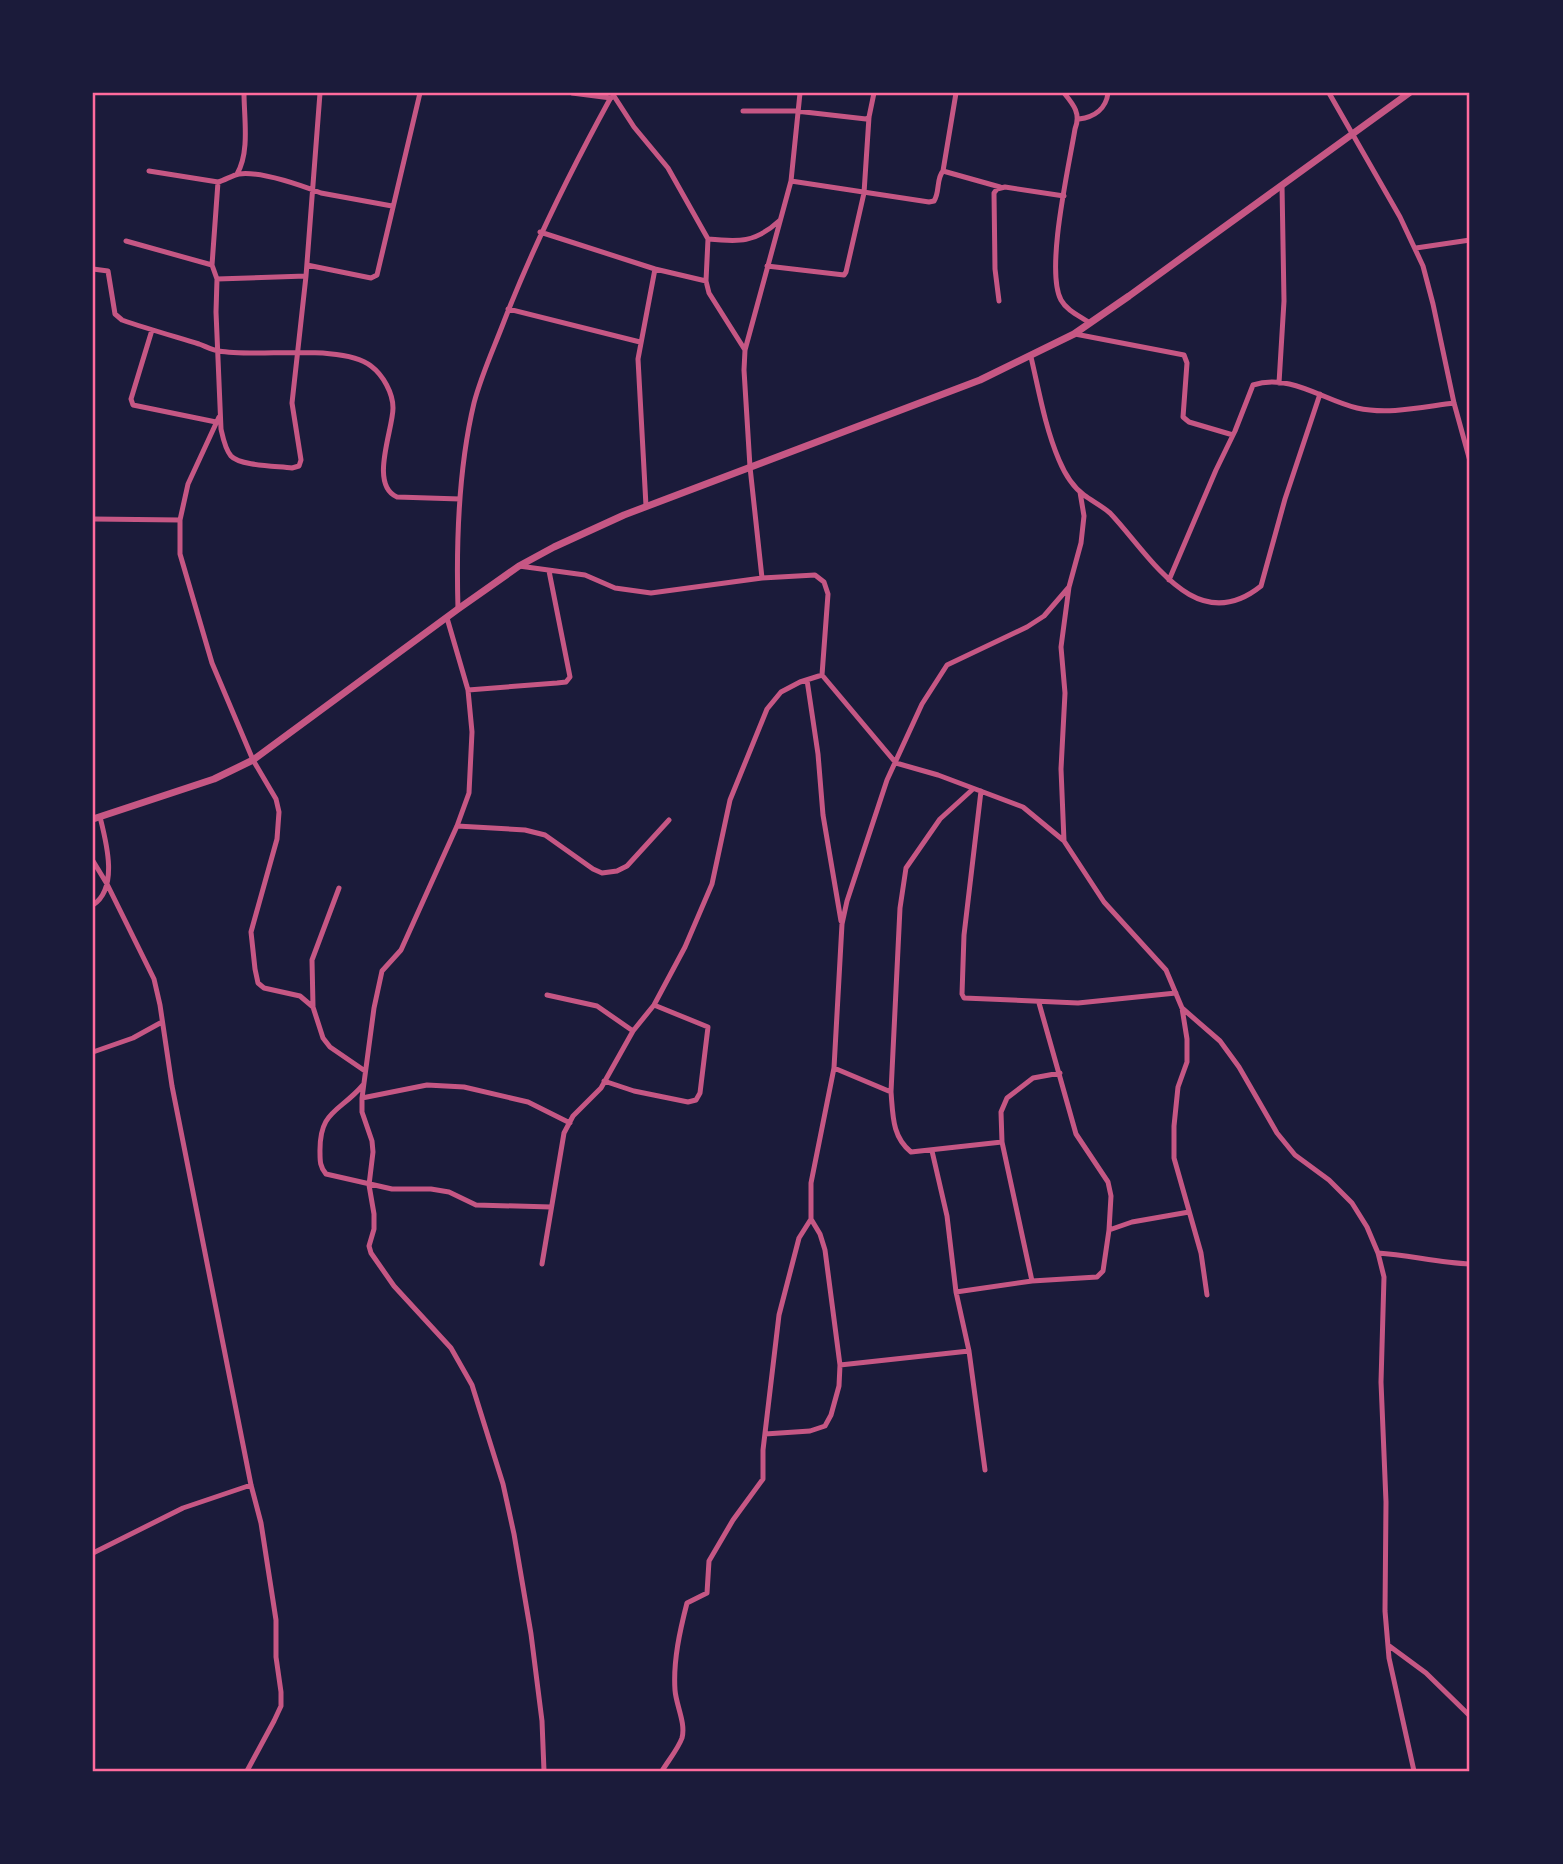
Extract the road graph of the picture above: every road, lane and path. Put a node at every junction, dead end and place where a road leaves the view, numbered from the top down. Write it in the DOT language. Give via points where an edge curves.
graph roads {
  1 [pos="244,93"];
  2 [pos="318,93"];
  3 [pos="420,93"];
  4 [pos="572,93"];
  5 [pos="800,93"];
  6 [pos="874,93"];
  7 [pos="956,93"];
  8 [pos="1064,93"];
  9 [pos="1108,93"];
  10 [pos="1329,93"];
  11 [pos="1409,93"];
  12 [pos="611,96"];
  13 [pos="743,111"];
  14 [pos="796,111"];
  15 [pos="869,117"];
  16 [pos="1079,119"];
  17 [pos="1353,133"];
  18 [pos="149,171"];
  19 [pos="943,171"];
  20 [pos="237,174"];
  21 [pos="791,181"];
  22 [pos="218,182"];
  23 [pos="1282,185"];
  24 [pos="1000,187"];
  25 [pos="312,190"];
  26 [pos="864,192"];
  27 [pos="1064,196"];
  28 [pos="392,206"];
  29 [pos="780,220"];
  30 [pos="540,233"];
  31 [pos="708,239"];
  32 [pos="1470,240"];
  33 [pos="126,241"];
  34 [pos="1416,248"];
  35 [pos="212,265"];
  36 [pos="307,265"];
  37 [pos="767,266"];
  38 [pos="93,269"];
  39 [pos="655,269"];
  40 [pos="306,276"];
  41 [pos="217,279"];
  42 [pos="706,281"];
  43 [pos="999,301"];
  44 [pos="508,309"];
  45 [pos="1090,323"];
  46 [pos="152,330"];
  47 [pos="1074,334"];
  48 [pos="640,342"];
  49 [pos="746,350"];
  50 [pos="219,351"];
  51 [pos="299,352"];
  52 [pos="1031,357"];
  53 [pos="1279,383"];
  54 [pos="1320,394"];
  55 [pos="1454,403"];
  56 [pos="220,412"];
  57 [pos="216,422"];
  58 [pos="1233,435"];
  59 [pos="1470,461"];
  60 [pos="750,467"];
  61 [pos="1080,492"];
  62 [pos="460,499"];
  63 [pos="646,506"];
  64 [pos="93,519"];
  65 [pos="180,520"];
  66 [pos="519,566"];
  67 [pos="549,571"];
  68 [pos="762,578"];
  69 [pos="1169,580"];
  70 [pos="1069,587"];
  71 [pos="458,609"];
  72 [pos="447,618"];
  73 [pos="821,675"];
  74 [pos="807,680"];
  75 [pos="468,691"];
  76 [pos="253,760"];
  77 [pos="896,763"];
  78 [pos="972,789"];
  79 [pos="981,790"];
  80 [pos="96,818"];
  81 [pos="669,820"];
  82 [pos="457,826"];
  83 [pos="1063,841"];
  84 [pos="93,861"];
  85 [pos="107,884"];
  86 [pos="339,888"];
  87 [pos="93,905"];
  88 [pos="842,924"];
  89 [pos="1176,993"];
  90 [pos="547,995"];
  91 [pos="1038,1003"];
  92 [pos="654,1005"];
  93 [pos="313,1007"];
  94 [pos="1182,1008"];
  95 [pos="162,1022"];
  96 [pos="633,1031"];
  97 [pos="93,1052"];
  98 [pos="834,1068"];
  99 [pos="365,1071"];
  100 [pos="1060,1073"];
  101 [pos="604,1081"];
  102 [pos="363,1085"];
  103 [pos="891,1092"];
  104 [pos="362,1098"];
  105 [pos="570,1123"];
  106 [pos="1002,1142"];
  107 [pos="932,1151"];
  108 [pos="369,1185"];
  109 [pos="551,1207"];
  110 [pos="1189,1212"];
  111 [pos="811,1219"];
  112 [pos="1108,1230"];
  113 [pos="1378,1253"];
  114 [pos="542,1264"];
  115 [pos="1470,1264"];
  116 [pos="1032,1281"];
  117 [pos="956,1293"];
  118 [pos="1207,1295"];
  119 [pos="969,1350"];
  120 [pos="840,1365"];
  121 [pos="765,1434"];
  122 [pos="985,1470"];
  123 [pos="251,1485"];
  124 [pos="93,1553"];
  125 [pos="1387,1644"];
  126 [pos="1470,1716"];
  127 [pos="247,1771"];
  128 [pos="544,1771"];
  129 [pos="662,1771"];
  130 [pos="1413,1771"];
  1 -- 20 [label="street" via="244,147"];
  2 -- 25 [label="street"];
  3 -- 28 [label="street"];
  4 -- 12 [label="street"];
  5 -- 14 [label="street"];
  6 -- 15 [label="street"];
  7 -- 19 [label="street"];
  8 -- 16 [label="street"];
  9 -- 16 [label="street" via="1100,111"];
  10 -- 17 [label="street"];
  11 -- 17 [label="street"];
  12 -- 30 [label="street"];
  12 -- 31 [label="street" via="668,168"];
  13 -- 14 [label="street"];
  14 -- 15 [label="street"];
  14 -- 21 [label="street"];
  15 -- 26 [label="street"];
  16 -- 27 [label="street"];
  17 -- 23 [label="street"];
  17 -- 34 [label="street"];
  18 -- 22 [label="street"];
  19 -- 24 [label="street"];
  19 -- 26 [label="street" via="934,201"];
  20 -- 22 [label="street"];
  20 -- 25 [label="street"];
  21 -- 26 [label="street"];
  21 -- 29 [label="street"];
  22 -- 35 [label="street"];
  23 -- 45 [label="street"];
  23 -- 53 [label="street" via="1284,301"];
  24 -- 27 [label="street"];
  24 -- 43 [label="street" via="994,193"];
  25 -- 28 [label="street"];
  25 -- 36 [label="street"];
  26 -- 37 [label="street" via="844,275"];
  27 -- 45 [label="street" via="1055,264 1058,293 1067,308"];
  28 -- 36 [label="street" via="375,278"];
  29 -- 31 [label="street" via="757,237 742,241"];
  29 -- 37 [label="street"];
  30 -- 39 [label="street"];
  30 -- 44 [label="street"];
  31 -- 42 [label="street"];
  32 -- 34 [label="street"];
  33 -- 35 [label="street"];
  34 -- 55 [label="street" via="1429,285"];
  35 -- 41 [label="street"];
  36 -- 40 [label="street"];
  37 -- 49 [label="street"];
  38 -- 46 [label="street" via="108,271 118,318"];
  39 -- 42 [label="street"];
  39 -- 48 [label="street"];
  40 -- 41 [label="street"];
  40 -- 51 [label="street"];
  41 -- 50 [label="street"];
  42 -- 49 [label="street" via="716,306"];
  44 -- 48 [label="street"];
  44 -- 62 [label="street" via="474,406"];
  45 -- 47 [label="street"];
  46 -- 50 [label="street"];
  46 -- 57 [label="street" via="133,405"];
  47 -- 52 [label="street"];
  47 -- 58 [label="street" via="1184,355 1183,416"];
  48 -- 63 [label="street"];
  49 -- 60 [label="street"];
  50 -- 51 [label="street"];
  50 -- 56 [label="street"];
  51 -- 56 [label="street" via="292,403 299,466 240,462 232,457"];
  51 -- 62 [label="street" via="361,360 383,379 393,405 384,452 390,494"];
  52 -- 60 [label="street"];
  52 -- 61 [label="street" via="1060,461"];
  53 -- 54 [label="street"];
  53 -- 58 [label="street" via="1253,384"];
  54 -- 55 [label="street" via="1373,410"];
  54 -- 69 [label="street" via="1261,586 1234,602 1215,603 1199,599"];
  55 -- 59 [label="street"];
  56 -- 57 [label="street"];
  57 -- 65 [label="street" via="191,473"];
  58 -- 69 [label="street"];
  60 -- 63 [label="street"];
  60 -- 68 [label="street"];
  61 -- 69 [label="street" via="1107,511"];
  61 -- 70 [label="street" via="1083,529"];
  62 -- 71 [label="street"];
  63 -- 66 [label="street"];
  64 -- 65 [label="street"];
  65 -- 76 [label="street" via="180,554 192,601 212,663"];
  66 -- 67 [label="street"];
  66 -- 71 [label="street"];
  67 -- 68 [label="street" via="585,575 615,588 651,593"];
  67 -- 75 [label="street" via="570,677 566,682"];
  68 -- 73 [label="street" via="816,575 824,582 828,594"];
  70 -- 77 [label="street" via="1044,616 1027,627 947,665 922,704"];
  70 -- 83 [label="street" via="1061,647 1065,693"];
  71 -- 72 [label="street"];
  72 -- 75 [label="street"];
  72 -- 76 [label="street"];
  73 -- 74 [label="street"];
  73 -- 77 [label="street"];
  74 -- 88 [label="street"];
  74 -- 92 [label="street" via="780,692 767,709 730,800 712,884"];
  75 -- 82 [label="street" via="472,732 469,793"];
  76 -- 80 [label="street" via="214,779"];
  76 -- 93 [label="street" via="279,812 277,839 251,932 258,983 300,996"];
  77 -- 78 [label="street"];
  77 -- 88 [label="street" via="872,822"];
  78 -- 79 [label="street"];
  78 -- 103 [label="street" via="940,819 906,868"];
  79 -- 83 [label="street" via="1023,807"];
  79 -- 91 [label="street" via="962,994 967,1000"];
  80 -- 85 [label="street" via="107,844"];
  81 -- 82 [label="street" via="627,866 603,873 545,835"];
  82 -- 99 [label="street" via="401,950 383,971"];
  83 -- 89 [label="street" via="1104,902 1166,971"];
  84 -- 85 [label="street"];
  85 -- 87 [label="street"];
  85 -- 95 [label="street" via="154,979"];
  86 -- 93 [label="street" via="312,960"];
  88 -- 98 [label="street"];
  89 -- 91 [label="street"];
  89 -- 94 [label="street"];
  90 -- 96 [label="street" via="597,1006"];
  91 -- 100 [label="street"];
  92 -- 96 [label="street"];
  92 -- 101 [label="street" via="708,1027 696,1100 634,1091"];
  93 -- 99 [label="street" via="330,1047"];
  94 -- 110 [label="street" via="1187,1062 1178,1087 1174,1158"];
  94 -- 113 [label="street" via="1220,1041 1240,1067 1277,1133 1295,1155 1352,1203"];
  95 -- 97 [label="street"];
  95 -- 123 [label="street"];
  96 -- 101 [label="street"];
  98 -- 103 [label="street"];
  98 -- 111 [label="street" via="811,1183"];
  99 -- 102 [label="street"];
  100 -- 106 [label="street" via="1033,1077 1007,1098 1001,1112"];
  100 -- 112 [label="street" via="1076,1134 1108,1182"];
  101 -- 105 [label="street"];
  102 -- 104 [label="street"];
  102 -- 108 [label="street" via="323,1124 320,1162 326,1174"];
  103 -- 107 [label="street" via="899,1143 911,1152"];
  104 -- 105 [label="street" via="427,1085 464,1087 528,1101"];
  104 -- 108 [label="street" via="373,1152"];
  105 -- 109 [label="street" via="564,1133"];
  106 -- 107 [label="street"];
  106 -- 116 [label="street"];
  107 -- 117 [label="street" via="947,1216"];
  108 -- 109 [label="street" via="449,1192 476,1205"];
  108 -- 128 [label="street" via="374,1214 371,1254 451,1348 472,1385 499,1472 531,1634"];
  109 -- 114 [label="street"];
  110 -- 112 [label="street"];
  110 -- 118 [label="street"];
  111 -- 120 [label="street" via="825,1250"];
  111 -- 121 [label="street" via="799,1238 779,1315"];
  112 -- 116 [label="street" via="1100,1275"];
  113 -- 115 [label="street"];
  113 -- 125 [label="street" via="1384,1277 1381,1382"];
  116 -- 117 [label="street"];
  117 -- 119 [label="street"];
  119 -- 120 [label="street"];
  119 -- 122 [label="street"];
  120 -- 121 [label="street" via="839,1386 825,1426"];
  121 -- 129 [label="street" via="763,1479 709,1561 707,1593 687,1603 674,1687 682,1736"];
  123 -- 124 [label="street" via="183,1508"];
  123 -- 127 [label="street" via="276,1620 281,1706"];
  125 -- 126 [label="street" via="1426,1672"];
  125 -- 130 [label="street"];
}
